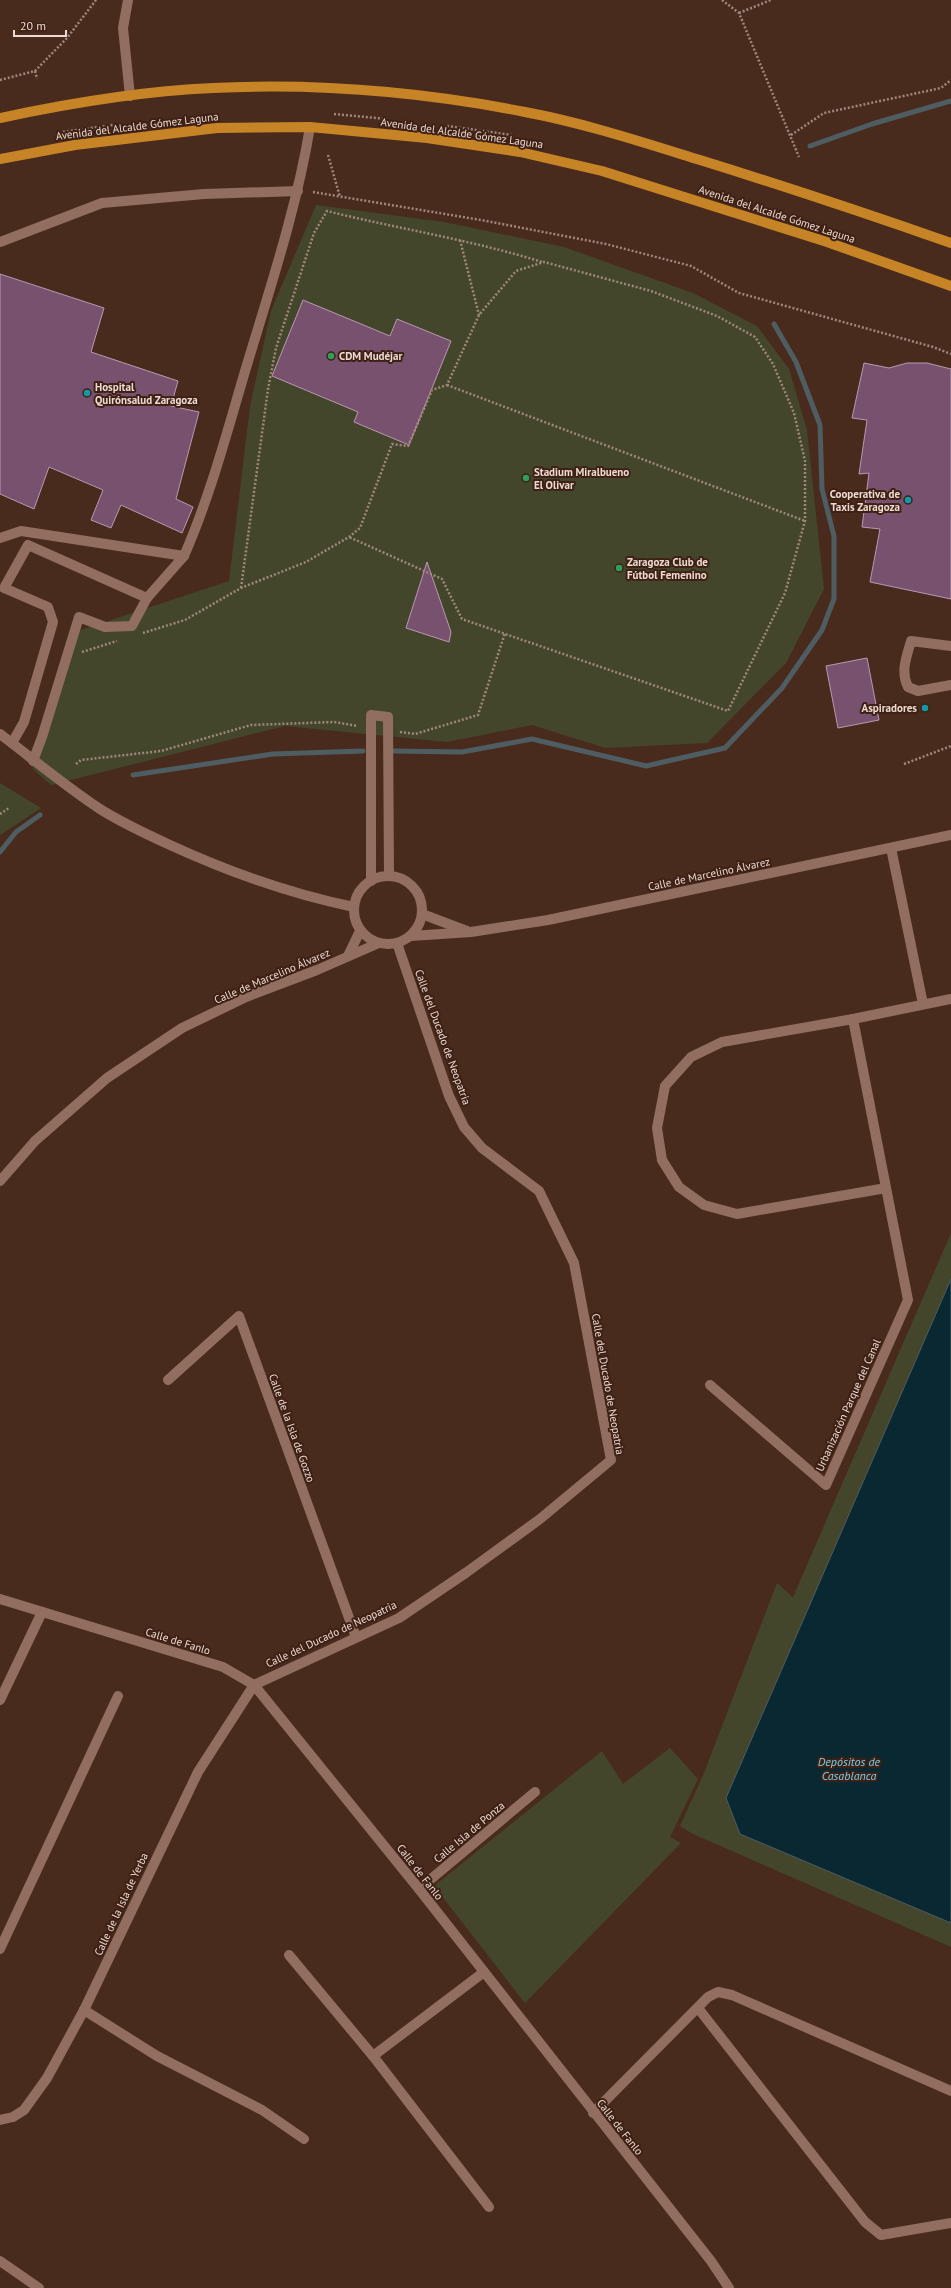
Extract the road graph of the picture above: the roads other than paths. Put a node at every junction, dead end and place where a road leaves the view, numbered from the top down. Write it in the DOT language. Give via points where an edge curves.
graph roads {
  1 [pos="128,0"];
  2 [pos="130,96"];
  3 [pos="0,118"];
  4 [pos="310,127"];
  5 [pos="0,159"];
  6 [pos="298,191"];
  7 [pos="0,242"];
  8 [pos="951,243"];
  9 [pos="951,286"];
  10 [pos="0,538"];
  11 [pos="184,556"];
  12 [pos="2,587"];
  13 [pos="147,598"];
  14 [pos="951,646"];
  15 [pos="951,686"];
  16 [pos="0,734"];
  17 [pos="12,743"];
  18 [pos="33,761"];
  19 [pos="951,835"];
  20 [pos="891,848"];
  21 [pos="389,876"];
  22 [pos="371,881"];
  23 [pos="354,907"];
  24 [pos="422,914"];
  25 [pos="360,931"];
  26 [pos="471,932"];
  27 [pos="411,936"];
  28 [pos="379,943"];
  29 [pos="398,943"];
  30 [pos="348,956"];
  31 [pos="951,999"];
  32 [pos="923,1004"];
  33 [pos="852,1019"];
  34 [pos="0,1180"];
  35 [pos="886,1188"];
  36 [pos="168,1380"];
  37 [pos="710,1384"];
  38 [pos="0,1599"];
  39 [pos="42,1612"];
  40 [pos="356,1637"];
  41 [pos="254,1685"];
  42 [pos="118,1696"];
  43 [pos="0,1700"];
  44 [pos="535,1792"];
  45 [pos="419,1889"];
  46 [pos="0,1948"];
  47 [pos="289,1955"];
  48 [pos="484,1972"];
  49 [pos="698,2008"];
  50 [pos="84,2010"];
  51 [pos="374,2056"];
  52 [pos="951,2092"];
  53 [pos="593,2113"];
  54 [pos="0,2120"];
  55 [pos="304,2139"];
  56 [pos="489,2208"];
  57 [pos="951,2223"];
  58 [pos="0,2261"];
  59 [pos="39,2288"];
  60 [pos="729,2288"];
  1 -- 2 [label="street" via="123,28"];
  2 -- 3 [label="main road" via="67,104"];
  2 -- 8 [label="main road" via="214,88 349,88 446,99 527,112 630,138 820,197"];
  4 -- 5 [label="main road, Avenida del Alcalde Gómez Laguna" via="217,128 75,145"];
  4 -- 6 [label="street"];
  4 -- 9 [label="main road, Avenida del Alcalde Gómez Laguna" via="427,138 497,148 602,171 827,242"];
  6 -- 7 [label="street" via="204,194 102,203"];
  6 -- 11 [label="street" via="202,516"];
  10 -- 11 [label="street" via="21,531"];
  11 -- 13 [label="street"];
  12 -- 13 [label="street" via="28,545"];
  12 -- 17 [label="street" via="48,607 53,622 24,722"];
  13 -- 18 [label="street" via="132,626 105,627 79,617"];
  14 -- 15 [label="street" via="911,640 904,667 904,679 908,687 918,691"];
  16 -- 17 [label="street"];
  17 -- 18 [label="street"];
  18 -- 23 [label="street" via="100,810 168,844 244,876 317,899"];
  19 -- 20 [label="street, Calle de Marcelino Álvarez"];
  20 -- 26 [label="street, Calle de Marcelino Álvarez" via="548,920"];
  20 -- 32 [label="street"];
  21 -- 22 [label="street"];
  21 -- 22 [label="street" via="388,717 371,715"];
  21 -- 24 [label="street" via="398,878 414,888 422,905"];
  22 -- 23 [label="street" via="362,888"];
  23 -- 25 [label="street"];
  24 -- 26 [label="street, Calle de Marcelino Álvarez"];
  24 -- 27 [label="street"];
  25 -- 28 [label="street"];
  25 -- 30 [label="street, Calle de Marcelino Álvarez"];
  26 -- 27 [label="street, Calle de Marcelino Álvarez"];
  27 -- 29 [label="street, Calle de Marcelino Álvarez"];
  28 -- 29 [label="street, Calle de Marcelino Álvarez"];
  28 -- 30 [label="street, Calle de Marcelino Álvarez"];
  29 -- 40 [label="street, Calle del Ducado de Neopatria" via="449,1096 464,1127 482,1148 539,1191 574,1263 611,1460 540,1519 467,1572 399,1618"];
  30 -- 34 [label="street, Calle de Marcelino Álvarez" via="246,997 182,1028 107,1078 34,1141"];
  31 -- 32 [label="street"];
  32 -- 33 [label="street"];
  33 -- 35 [label="street, Urbanización Parque del Canal"];
  33 -- 35 [label="street" via="722,1042 691,1057 665,1086 657,1128 662,1160 679,1187 704,1205 737,1214"];
  35 -- 37 [label="street, Urbanización Parque del Canal" via="908,1300 826,1485"];
  36 -- 40 [label="street, Calle de la Isla de Gozzo" via="239,1316"];
  38 -- 39 [label="street, Calle de Fanlo"];
  39 -- 41 [label="street, Calle de Fanlo" via="223,1667"];
  39 -- 43 [label="street"];
  40 -- 41 [label="street, Calle del Ducado de Neopatria"];
  41 -- 45 [label="street, Calle de Fanlo"];
  41 -- 50 [label="street, Calle de la Isla de Yerba" via="212,1748 182,1804"];
  42 -- 46 [label="street"];
  44 -- 45 [label="street, Calle Isla de Ponza"];
  45 -- 48 [label="street, Calle de Fanlo"];
  47 -- 51 [label="street"];
  48 -- 51 [label="street"];
  48 -- 53 [label="street, Calle de Fanlo"];
  49 -- 52 [label="street" via="713,1993 724,1993"];
  49 -- 53 [label="street"];
  49 -- 57 [label="street" via="870,2227 881,2236"];
  50 -- 54 [label="street, Calle de la Isla de Yerba" via="30,2103 18,2114"];
  50 -- 55 [label="street" via="157,2056 262,2110"];
  51 -- 56 [label="street"];
  53 -- 60 [label="street, Calle de Fanlo" via="711,2261"];
  58 -- 59 [label="street"];
}
